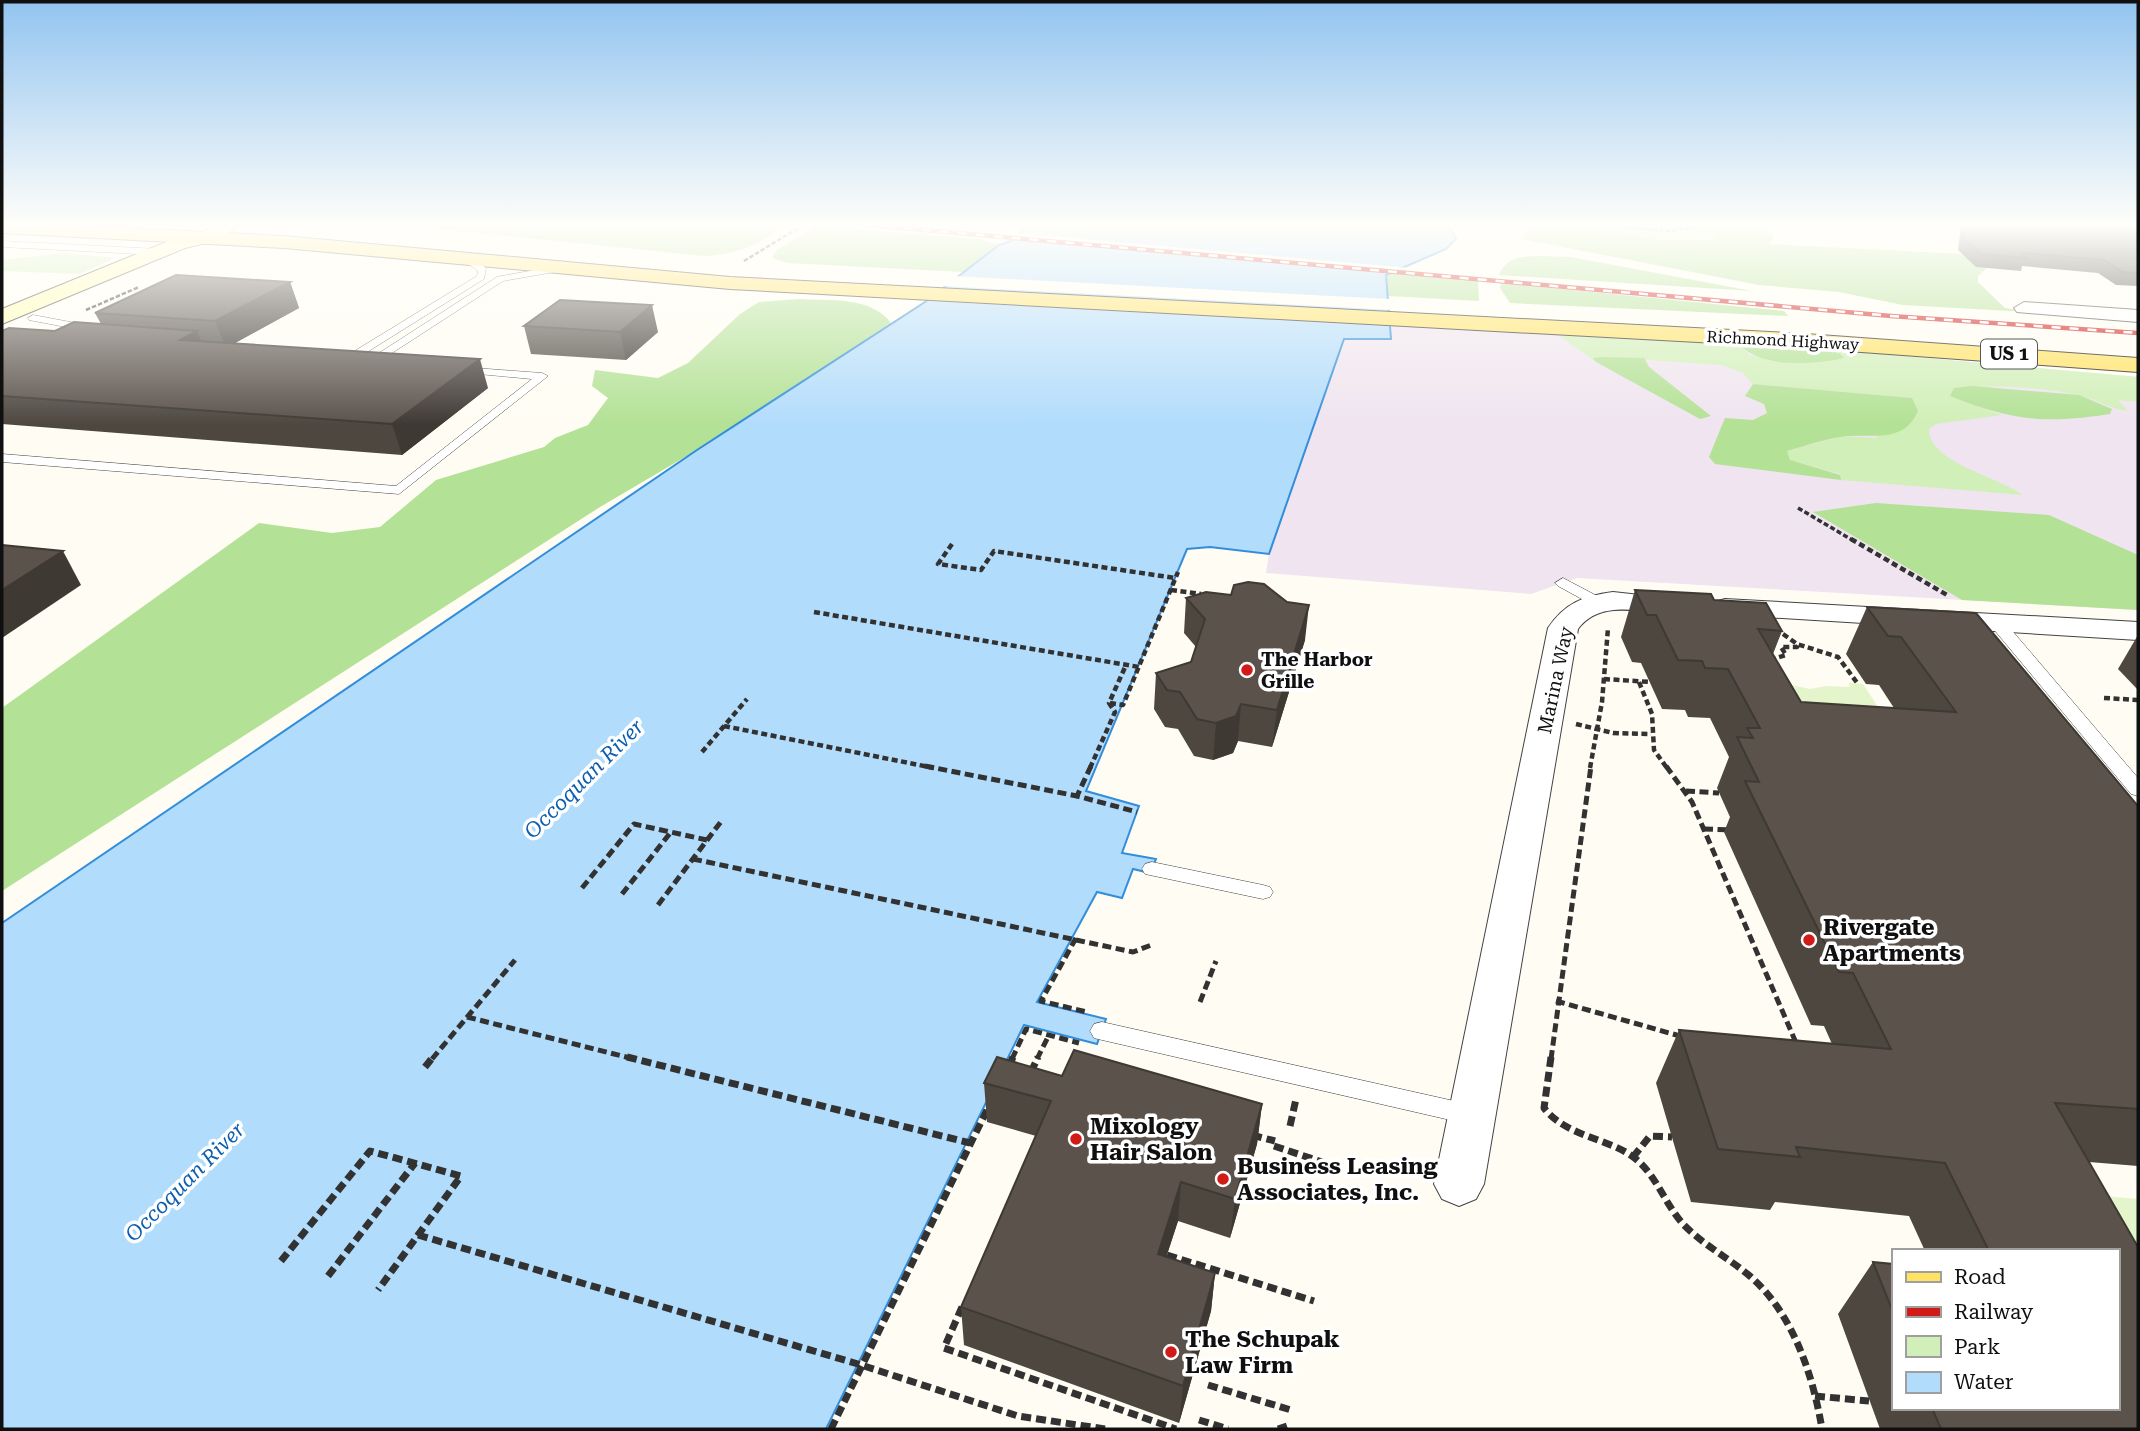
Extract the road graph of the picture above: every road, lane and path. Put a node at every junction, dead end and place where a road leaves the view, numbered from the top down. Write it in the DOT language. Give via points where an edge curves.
graph roads {
  1 [pos="64,292"];
  2 [pos="95,292"];
  3 [pos="128,292"];
  4 [pos="457,292"];
  5 [pos="479,292"];
  6 [pos="1017,292"];
  7 [pos="2024,308"];
  8 [pos="82,311"];
  9 [pos="2138,316"];
  10 [pos="2,317"];
  11 [pos="33,318"];
  12 [pos="2,329"];
  13 [pos="1799,333"];
  14 [pos="83,344"];
  15 [pos="2138,348"];
  16 [pos="330,361"];
  17 [pos="344,362"];
  18 [pos="368,364"];
  19 [pos="2138,365"];
  20 [pos="395,366"];
  21 [pos="448,370"];
  22 [pos="2,458"];
  23 [pos="1798,508"];
  24 [pos="952,544"];
  25 [pos="1178,572"];
  26 [pos="1175,578"];
  27 [pos="1563,583"];
  28 [pos="1171,590"];
  29 [pos="1206,595"];
  30 [pos="1950,596"];
  31 [pos="1762,610"];
  32 [pos="1603,611"];
  33 [pos="814,612"];
  34 [pos="1997,624"];
  35 [pos="2138,631"];
  36 [pos="1799,644"];
  37 [pos="1760,664"];
  38 [pos="1126,665"];
  39 [pos="1139,667"];
  40 [pos="1604,679"];
  41 [pos="1639,682"];
  42 [pos="1650,682"];
  43 [pos="1858,684"];
  44 [pos="2104,698"];
  45 [pos="747,699"];
  46 [pos="2138,700"];
  47 [pos="1109,703"];
  48 [pos="724,726"];
  49 [pos="1587,727"];
  50 [pos="1598,730"];
  51 [pos="1651,734"];
  52 [pos="702,752"];
  53 [pos="2138,790"];
  54 [pos="1685,791"];
  55 [pos="1719,793"];
  56 [pos="1077,796"];
  57 [pos="1137,812"];
  58 [pos="723,819"];
  59 [pos="1704,829"];
  60 [pos="1736,830"];
  61 [pos="671,832"];
  62 [pos="707,840"];
  63 [pos="693,859"];
  64 [pos="1152,869"];
  65 [pos="582,888"];
  66 [pos="1263,891"];
  67 [pos="622,894"];
  68 [pos="658,905"];
  69 [pos="1076,938"];
  70 [pos="1154,944"];
  71 [pos="514,960"];
  72 [pos="1216,961"];
  73 [pos="1556,1001"];
  74 [pos="1200,1002"];
  75 [pos="467,1017"];
  76 [pos="1105,1032"];
  77 [pos="1049,1035"];
  78 [pos="1688,1037"];
  79 [pos="1783,1044"];
  80 [pos="425,1067"];
  81 [pos="1004,1075"];
  82 [pos="1019,1078"];
  83 [pos="1297,1096"];
  84 [pos="993,1098"];
  85 [pos="1472,1115"];
  86 [pos="1290,1126"];
  87 [pos="1238,1131"];
  88 [pos="1672,1138"];
  89 [pos="968,1143"];
  90 [pos="1633,1157"];
  91 [pos="415,1163"];
  92 [pos="1343,1169"];
  93 [pos="1459,1184"];
  94 [pos="418,1235"];
  95 [pos="1167,1255"];
  96 [pos="281,1261"];
  97 [pos="328,1276"];
  98 [pos="378,1290"];
  99 [pos="966,1299"];
  100 [pos="1314,1301"];
  101 [pos="860,1365"];
  102 [pos="1208,1385"];
  103 [pos="1815,1396"];
  104 [pos="1869,1401"];
  105 [pos="1291,1410"];
  106 [pos="1199,1420"];
  107 [pos="1287,1426"];
  108 [pos="831,1429"];
  109 [pos="1105,1429"];
  110 [pos="1176,1429"];
  111 [pos="1228,1429"];
  112 [pos="1278,1429"];
  113 [pos="1822,1429"];
  1 -- 10 [label="main road"];
  2 -- 11 [label="main road"];
  3 -- 8 [label="path"];
  4 -- 17 [label="lane"];
  5 -- 18 [label="lane"];
  6 -- 13 [label="main road, Richmond Highway / US 1"];
  7 -- 9 [label="street"];
  11 -- 12 [label="main road"];
  11 -- 14 [label="lane" via="77,326 72,334 56,340"];
  13 -- 15 [label="main road, Richmond Highway / US 1"];
  13 -- 19 [label="main road, Richmond Highway / US 1"];
  16 -- 17 [label="lane"];
  17 -- 18 [label="lane"];
  18 -- 20 [label="lane"];
  21 -- 22 [label="lane" via="542,376 399,490"];
  23 -- 30 [label="path"];
  24 -- 26 [label="path" via="938,564 981,570 994,551"];
  25 -- 26 [label="path"];
  26 -- 28 [label="path"];
  27 -- 32 [label="lane"];
  28 -- 29 [label="path"];
  28 -- 39 [label="path"];
  31 -- 32 [label="street"];
  31 -- 34 [label="street"];
  31 -- 36 [label="path" via="1785,636"];
  32 -- 40 [label="path"];
  32 -- 85 [label="street, Marina Way" via="1570,615 1563,628"];
  33 -- 38 [label="path"];
  34 -- 35 [label="street"];
  34 -- 53 [label="lane"];
  36 -- 37 [label="path" via="1797,648 1781,647 1786,655"];
  36 -- 43 [label="path" via="1838,657"];
  38 -- 39 [label="path"];
  38 -- 47 [label="path"];
  39 -- 47 [label="path" via="1123,705"];
  40 -- 41 [label="path"];
  40 -- 50 [label="path"];
  41 -- 42 [label="path"];
  41 -- 51 [label="path" via="1652,714"];
  44 -- 46 [label="path"];
  45 -- 48 [label="path"];
  47 -- 56 [label="path" via="1115,712"];
  48 -- 52 [label="path"];
  48 -- 56 [label="path"];
  49 -- 50 [label="path"];
  50 -- 51 [label="path"];
  50 -- 73 [label="path"];
  51 -- 54 [label="path" via="1658,758"];
  54 -- 55 [label="path"];
  54 -- 59 [label="path"];
  56 -- 57 [label="path"];
  58 -- 62 [label="path"];
  59 -- 60 [label="path"];
  59 -- 79 [label="path" via="1797,1045"];
  61 -- 62 [label="path"];
  61 -- 65 [label="path" via="634,824"];
  61 -- 67 [label="path"];
  62 -- 63 [label="path"];
  63 -- 68 [label="path"];
  63 -- 69 [label="path"];
  64 -- 66 [label="lane"];
  69 -- 70 [label="path" via="1133,953"];
  69 -- 76 [label="path" via="1041,1000 1113,1018"];
  71 -- 75 [label="path"];
  72 -- 74 [label="path"];
  73 -- 78 [label="path"];
  73 -- 90 [label="path" via="1544,1108 1556,1121"];
  75 -- 80 [label="path"];
  75 -- 89 [label="path"];
  76 -- 77 [label="path" via="1101,1049"];
  76 -- 85 [label="lane"];
  77 -- 81 [label="path" via="1026,1029"];
  77 -- 82 [label="path" via="1030,1074"];
  83 -- 86 [label="path"];
  84 -- 89 [label="path"];
  85 -- 93 [label="street, Marina Way"];
  87 -- 92 [label="path"];
  88 -- 90 [label="path" via="1650,1136"];
  89 -- 101 [label="path"];
  90 -- 103 [label="path" via="1688,1229 1774,1300 1789,1322"];
  91 -- 94 [label="path" via="461,1176"];
  91 -- 96 [label="path" via="370,1151"];
  91 -- 97 [label="path"];
  94 -- 98 [label="path"];
  94 -- 101 [label="path"];
  95 -- 100 [label="path"];
  99 -- 110 [label="path" via="944,1348"];
  101 -- 108 [label="path"];
  101 -- 109 [label="path" via="1018,1416"];
  102 -- 105 [label="path"];
  103 -- 104 [label="path"];
  103 -- 113 [label="path"];
  106 -- 111 [label="path"];
  107 -- 112 [label="path"];
}
